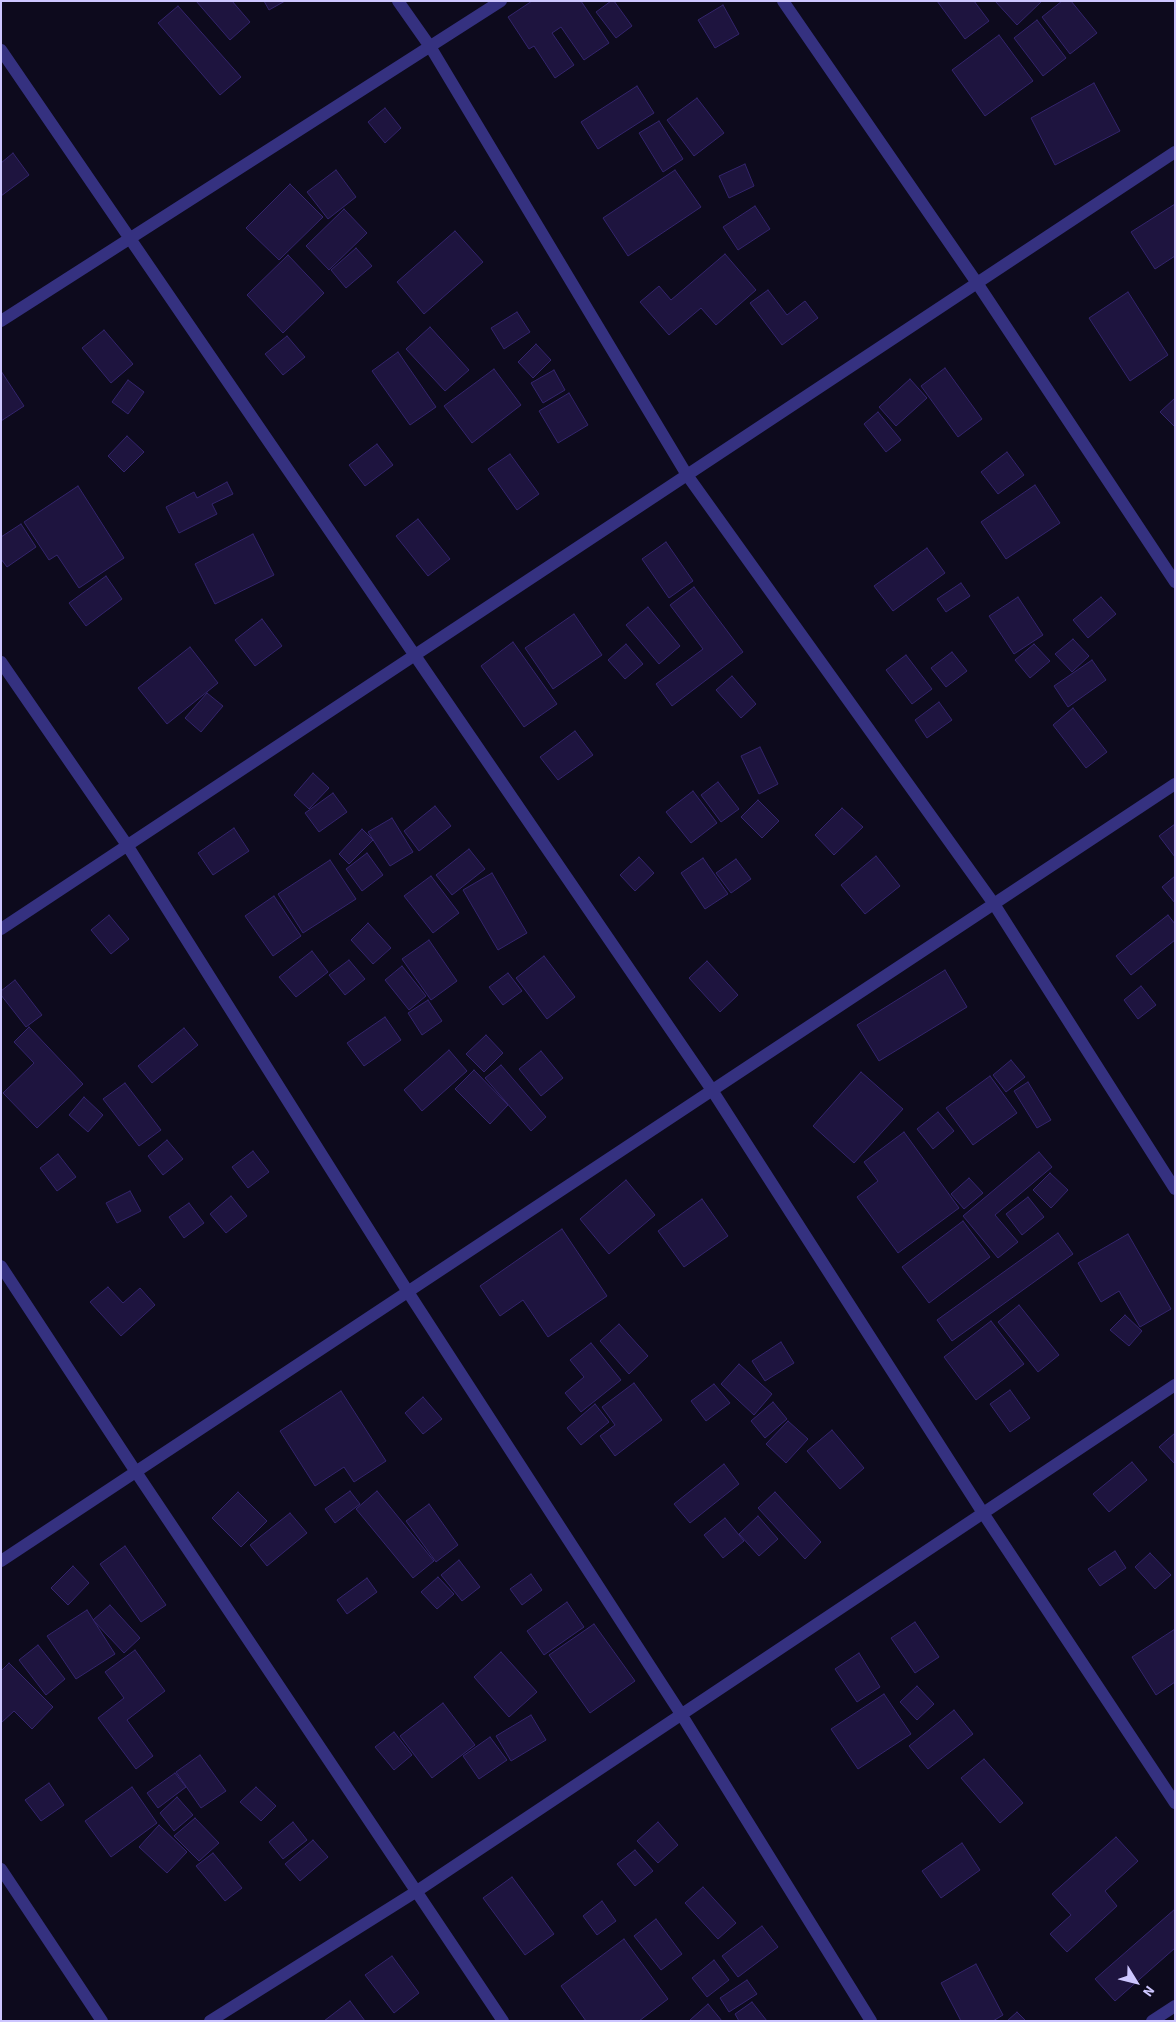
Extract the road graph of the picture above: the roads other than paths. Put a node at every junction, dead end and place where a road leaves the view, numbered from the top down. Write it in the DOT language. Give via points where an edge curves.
graph roads {
  1 [pos="398,1"];
  2 [pos="502,1"];
  3 [pos="783,1"];
  4 [pos="431,48"];
  5 [pos="1,50"];
  6 [pos="1175,152"];
  7 [pos="130,239"];
  8 [pos="977,283"];
  9 [pos="1,321"];
  10 [pos="687,475"];
  11 [pos="1175,582"];
  12 [pos="415,654"];
  13 [pos="1,662"];
  14 [pos="1175,784"];
  15 [pos="127,846"];
  16 [pos="994,904"];
  17 [pos="1,928"];
  18 [pos="712,1090"];
  19 [pos="1175,1189"];
  20 [pos="1,1266"];
  21 [pos="408,1292"];
  22 [pos="1175,1385"];
  23 [pos="136,1472"];
  24 [pos="983,1513"];
  25 [pos="1,1561"];
  26 [pos="681,1714"];
  27 [pos="1175,1803"];
  28 [pos="1,1869"];
  29 [pos="417,1891"];
  30 [pos="1175,2006"];
  31 [pos="102,2021"];
  32 [pos="210,2021"];
  33 [pos="503,2021"];
  34 [pos="871,2021"];
  35 [pos="1152,2021"];
  1 -- 4 [label="street"];
  2 -- 4 [label="street"];
  3 -- 8 [label="street"];
  4 -- 7 [label="street"];
  4 -- 10 [label="street"];
  5 -- 7 [label="street"];
  6 -- 8 [label="street"];
  7 -- 9 [label="street"];
  7 -- 12 [label="street"];
  8 -- 10 [label="street"];
  8 -- 11 [label="street"];
  10 -- 12 [label="street"];
  10 -- 16 [label="street"];
  12 -- 15 [label="street"];
  12 -- 18 [label="street"];
  13 -- 15 [label="street"];
  14 -- 16 [label="street"];
  15 -- 17 [label="street"];
  15 -- 21 [label="street"];
  16 -- 18 [label="street"];
  16 -- 19 [label="street"];
  18 -- 21 [label="street"];
  18 -- 24 [label="street"];
  20 -- 23 [label="street"];
  21 -- 23 [label="street"];
  21 -- 26 [label="street"];
  22 -- 24 [label="street"];
  23 -- 25 [label="street"];
  23 -- 29 [label="street"];
  24 -- 26 [label="street"];
  24 -- 27 [label="street"];
  26 -- 29 [label="street"];
  26 -- 34 [label="street"];
  28 -- 31 [label="street"];
  29 -- 32 [label="street"];
  29 -- 33 [label="street"];
  30 -- 35 [label="street"];
}
